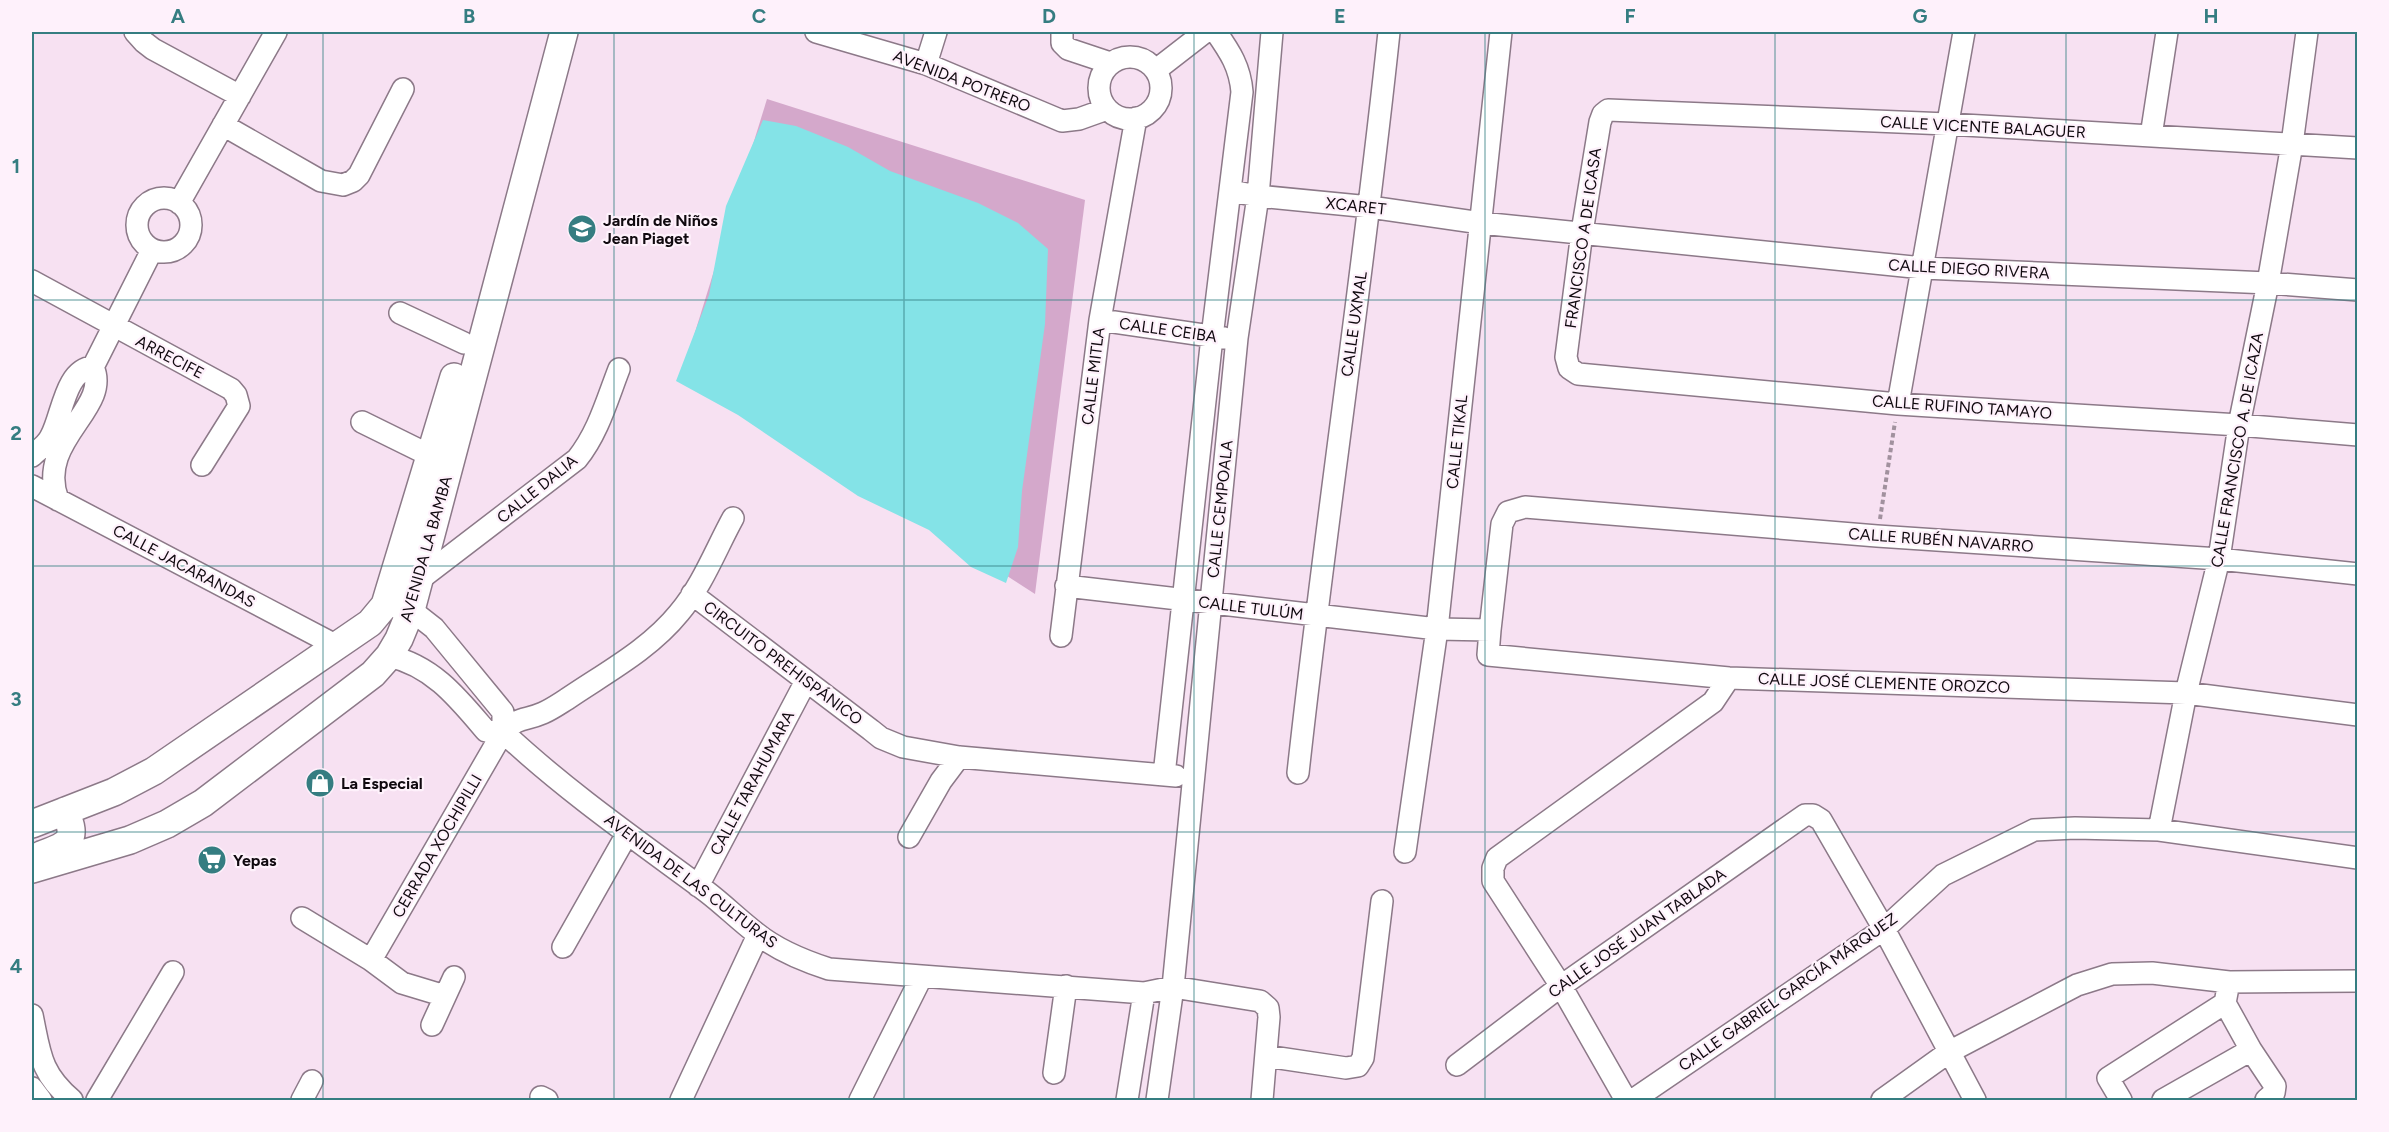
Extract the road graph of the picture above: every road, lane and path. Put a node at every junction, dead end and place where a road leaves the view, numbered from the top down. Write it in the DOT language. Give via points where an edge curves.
graph roads {
  1 [pos="135,32"];
  2 [pos="276,32"];
  3 [pos="547,32"];
  4 [pos="564,32"];
  5 [pos="817,32"];
  6 [pos="936,32"];
  7 [pos="1062,32"];
  8 [pos="1205,32"];
  9 [pos="1216,32"];
  10 [pos="1272,32"];
  11 [pos="1389,32"];
  12 [pos="1501,32"];
  13 [pos="1964,32"];
  14 [pos="2167,32"];
  15 [pos="2307,32"];
  16 [pos="1110,63"];
  17 [pos="926,64"];
  18 [pos="1156,70"];
  19 [pos="403,89"];
  20 [pos="240,96"];
  21 [pos="1107,109"];
  22 [pos="1608,110"];
  23 [pos="1136,118"];
  24 [pos="1947,124"];
  25 [pos="223,125"];
  26 [pos="2151,136"];
  27 [pos="2292,144"];
  28 [pos="2358,148"];
  29 [pos="1231,191"];
  30 [pos="1258,196"];
  31 [pos="179,203"];
  32 [pos="1370,207"];
  33 [pos="1481,223"];
  34 [pos="1582,232"];
  35 [pos="152,250"];
  36 [pos="1923,268"];
  37 [pos="32,281"];
  38 [pos="2268,283"];
  39 [pos="2358,290"];
  40 [pos="400,314"];
  41 [pos="1100,320"];
  42 [pos="113,326"];
  43 [pos="1212,337"];
  44 [pos="1237,338"];
  45 [pos="464,344"];
  46 [pos="93,367"];
  47 [pos="1569,368"];
  48 [pos="619,369"];
  49 [pos="1898,404"];
  50 [pos="362,422"];
  51 [pos="2239,425"];
  52 [pos="2358,435"];
  53 [pos="32,456"];
  54 [pos="430,456"];
  55 [pos="202,465"];
  56 [pos="32,486"];
  57 [pos="58,500"];
  58 [pos="733,518"];
  59 [pos="1877,536"];
  60 [pos="2219,559"];
  61 [pos="2358,574"];
  62 [pos="418,580"];
  63 [pos="1066,586"];
  64 [pos="692,594"];
  65 [pos="1182,600"];
  66 [pos="1210,603"];
  67 [pos="398,607"];
  68 [pos="1315,616"];
  69 [pos="1437,629"];
  70 [pos="1490,630"];
  71 [pos="361,631"];
  72 [pos="1061,636"];
  73 [pos="337,646"];
  74 [pos="389,656"];
  75 [pos="1729,678"];
  76 [pos="364,681"];
  77 [pos="806,681"];
  78 [pos="2186,693"];
  79 [pos="2358,715"];
  80 [pos="503,732"];
  81 [pos="959,757"];
  82 [pos="1298,773"];
  83 [pos="1164,775"];
  84 [pos="1193,777"];
  85 [pos="65,811"];
  86 [pos="32,824"];
  87 [pos="2159,830"];
  88 [pos="627,834"];
  89 [pos="909,837"];
  90 [pos="1405,852"];
  91 [pos="2358,858"];
  92 [pos="32,859"];
  93 [pos="32,869"];
  94 [pos="698,886"];
  95 [pos="1382,902"];
  96 [pos="302,918"];
  97 [pos="1884,929"];
  98 [pos="758,935"];
  99 [pos="563,947"];
  100 [pos="371,960"];
  101 [pos="173,972"];
  102 [pos="922,976"];
  103 [pos="454,977"];
  104 [pos="2229,981"];
  105 [pos="2358,981"];
  106 [pos="1066,986"];
  107 [pos="1561,986"];
  108 [pos="1173,987"];
  109 [pos="1144,993"];
  110 [pos="445,996"];
  111 [pos="2225,1003"];
  112 [pos="32,1014"];
  113 [pos="432,1024"];
  114 [pos="2251,1050"];
  115 [pos="1949,1052"];
  116 [pos="1266,1056"];
  117 [pos="1457,1065"];
  118 [pos="1054,1073"];
  119 [pos="312,1081"];
  120 [pos="32,1088"];
  121 [pos="42,1101"];
  122 [pos="72,1101"];
  123 [pos="97,1101"];
  124 [pos="302,1101"];
  125 [pos="681,1101"];
  126 [pos="860,1101"];
  127 [pos="1127,1101"];
  128 [pos="1157,1101"];
  129 [pos="1262,1101"];
  130 [pos="1626,1101"];
  131 [pos="1633,1101"];
  132 [pos="1882,1101"];
  133 [pos="1975,1101"];
  134 [pos="2121,1101"];
  135 [pos="2163,1101"];
  136 [pos="2266,1101"];
  1 -- 20 [label="street" via="153,49"];
  2 -- 20 [label="street"];
  3 -- 45 [label="street, AVENIDA LA BAMBA" via="543,64"];
  4 -- 62 [label="street, AVENIDA LA BAMBA"];
  5 -- 17 [label="street, AVENIDA POTRERO"];
  6 -- 17 [label="street"];
  7 -- 16 [label="street" via="1062,43 1068,49"];
  8 -- 18 [label="street"];
  9 -- 29 [label="street, CALLE CEMPOALA" via="1240,71"];
  10 -- 30 [label="street, CALLE CEMPOALA"];
  11 -- 32 [label="street, CALLE UXMAL"];
  12 -- 33 [label="street, CALLE TIKAL"];
  13 -- 24 [label="street"];
  14 -- 26 [label="street"];
  15 -- 27 [label="street, CALLE FRANCISCO A. DE ICAZA"];
  16 -- 18 [label="street" via="1137,57"];
  16 -- 21 [label="street" via="1101,75 1098,89"];
  17 -- 21 [label="street, AVENIDA POTRERO" via="1062,121"];
  18 -- 23 [label="street" via="1161,88 1158,99 1152,110"];
  19 -- 25 [label="street" via="359,175 343,185 321,181"];
  20 -- 25 [label="street"];
  21 -- 23 [label="street" via="1117,117"];
  22 -- 24 [label="street, CALLE VICENTE BALAGUER"];
  22 -- 34 [label="street, FRANCISCO A DE ICASA" via="1600,122"];
  23 -- 41 [label="street, CALLE MITLA"];
  24 -- 26 [label="street, CALLE VICENTE BALAGUER"];
  24 -- 36 [label="street"];
  25 -- 31 [label="street"];
  26 -- 27 [label="street, CALLE VICENTE BALAGUER"];
  27 -- 28 [label="street, CALLE VICENTE BALAGUER"];
  27 -- 38 [label="street, CALLE FRANCISCO A. DE ICAZA"];
  29 -- 30 [label="street, XCARET"];
  29 -- 43 [label="street, CALLE CEMPOALA"];
  30 -- 32 [label="street, XCARET"];
  30 -- 44 [label="street, CALLE CEMPOALA"];
  31 -- 35 [label="street" via="191,219 188,239 172,252"];
  31 -- 35 [label="street" via="156,199 143,208 137,232"];
  32 -- 33 [label="street, XCARET"];
  32 -- 68 [label="street, CALLE UXMAL"];
  33 -- 34 [label="street, XCARET"];
  33 -- 69 [label="street, CALLE TIKAL"];
  34 -- 36 [label="street, CALLE DIEGO RIVERA"];
  34 -- 47 [label="street, FRANCISCO A DE ICASA" via="1566,357"];
  35 -- 42 [label="street"];
  36 -- 38 [label="street, CALLE DIEGO RIVERA"];
  36 -- 49 [label="street"];
  37 -- 42 [label="street, ARRECIFE"];
  38 -- 39 [label="street, CALLE DIEGO RIVERA"];
  38 -- 51 [label="street, CALLE FRANCISCO A. DE ICAZA"];
  40 -- 45 [label="street"];
  41 -- 43 [label="street, CALLE CEIBA"];
  41 -- 63 [label="street, CALLE MITLA"];
  42 -- 46 [label="street"];
  42 -- 55 [label="street, ARRECIFE" via="236,394 237,410"];
  43 -- 44 [label="street, CALLE CEIBA"];
  43 -- 65 [label="street, CALLE CEMPOALA"];
  44 -- 66 [label="street, CALLE CEMPOALA"];
  45 -- 54 [label="street, AVENIDA LA BAMBA"];
  46 -- 53 [label="street" via="85,368 71,383 51,438"];
  46 -- 57 [label="street" via="93,397 58,454 52,480"];
  47 -- 49 [label="street, CALLE RUFINO TAMAYO" via="1578,374"];
  48 -- 62 [label="street, CALLE DALIA" via="595,432 577,459"];
  49 -- 51 [label="street, CALLE RUFINO TAMAYO"];
  49 -- 59 [label="path"];
  50 -- 54 [label="street"];
  51 -- 52 [label="street, CALLE RUFINO TAMAYO"];
  51 -- 60 [label="street, CALLE FRANCISCO A. DE ICAZA"];
  54 -- 67 [label="street, AVENIDA LA BAMBA"];
  56 -- 57 [label="street, CALLE JACARANDAS"];
  57 -- 73 [label="street, CALLE JACARANDAS"];
  58 -- 64 [label="street"];
  59 -- 60 [label="street, CALLE RUBÉN NAVARRO"];
  59 -- 70 [label="street, CALLE RUBÉN NAVARRO" via="1525,507 1508,512 1502,524"];
  60 -- 61 [label="street, CALLE RUBÉN NAVARRO"];
  60 -- 78 [label="street, CALLE FRANCISCO A. DE ICAZA"];
  62 -- 67 [label="street, AVENIDA LA BAMBA"];
  63 -- 65 [label="street, CALLE TULÚM"];
  63 -- 72 [label="street, CALLE MITLA"];
  64 -- 77 [label="street, CIRCUITO PREHISPÁNICO"];
  64 -- 80 [label="street, CIRCUITO PREHISPÁNICO" via="679,614 643,648 554,707 514,721"];
  65 -- 66 [label="street, CALLE TULÚM"];
  65 -- 83 [label="street, CALLE CEMPOALA"];
  66 -- 68 [label="street, CALLE TULÚM"];
  66 -- 84 [label="street, CALLE CEMPOALA"];
  67 -- 71 [label="street, AVENIDA LA BAMBA" via="377,616"];
  67 -- 74 [label="street, AVENIDA LA BAMBA" via="399,639"];
  67 -- 80 [label="street" via="434,628 503,712"];
  68 -- 69 [label="street, CALLE TULÚM"];
  68 -- 82 [label="street, CALLE UXMAL"];
  69 -- 70 [label="street"];
  69 -- 90 [label="street, CALLE TIKAL"];
  70 -- 75 [label="street, CALLE JOSÉ CLEMENTE OROZCO" via="1488,655"];
  71 -- 73 [label="street, AVENIDA LA BAMBA"];
  71 -- 74 [label="street"];
  73 -- 76 [label="street" via="347,669"];
  73 -- 85 [label="street, AVENIDA LA BAMBA" via="154,771"];
  74 -- 76 [label="street, AVENIDA LA BAMBA"];
  74 -- 80 [label="street, AVENIDA DE LAS CULTURAS" via="414,663 432,674 486,731"];
  75 -- 78 [label="street, CALLE JOSÉ CLEMENTE OROZCO"];
  75 -- 107 [label="street" via="1713,702 1497,858 1492,881"];
  76 -- 93 [label="street, AVENIDA LA BAMBA" via="203,803 176,819 130,840"];
  77 -- 81 [label="street, CIRCUITO PREHISPÁNICO" via="887,741"];
  77 -- 94 [label="street, CALLE TARAHUMARA"];
  78 -- 79 [label="street, CALLE JOSÉ CLEMENTE OROZCO"];
  78 -- 87 [label="street, CALLE FRANCISCO A. DE ICAZA"];
  80 -- 88 [label="street, AVENIDA DE LAS CULTURAS"];
  80 -- 100 [label="street, CERRADA XOCHIPILLI"];
  81 -- 83 [label="street, CIRCUITO PREHISPÁNICO"];
  81 -- 89 [label="street"];
  83 -- 84 [label="street, CIRCUITO PREHISPÁNICO"];
  84 -- 108 [label="street, CALLE CEMPOALA"];
  85 -- 86 [label="street, AVENIDA LA BAMBA"];
  85 -- 92 [label="street" via="72,827 70,838 58,849"];
  87 -- 91 [label="street, CALLE GABRIEL GARCÍA MÁRQUEZ"];
  87 -- 97 [label="street, CALLE GABRIEL GARCÍA MÁRQUEZ" via="2034,830 1943,875"];
  88 -- 94 [label="street, AVENIDA DE LAS CULTURAS"];
  88 -- 99 [label="street"];
  94 -- 98 [label="street, AVENIDA DE LAS CULTURAS"];
  95 -- 116 [label="street" via="1363,1058 1358,1066 1346,1068"];
  96 -- 100 [label="street"];
  97 -- 107 [label="street, CALLE JOSÉ JUAN TABLADA" via="1821,820 1805,815"];
  97 -- 115 [label="street"];
  97 -- 131 [label="street, CALLE GABRIEL GARCÍA MÁRQUEZ"];
  98 -- 102 [label="street, AVENIDA DE LAS CULTURAS" via="791,955 829,969"];
  98 -- 125 [label="street"];
  100 -- 110 [label="street" via="402,983"];
  101 -- 123 [label="street"];
  102 -- 106 [label="street, AVENIDA DE LAS CULTURAS"];
  102 -- 126 [label="street"];
  103 -- 110 [label="street"];
  104 -- 105 [label="street"];
  104 -- 111 [label="street"];
  104 -- 115 [label="street" via="2152,973 2112,974 2077,985"];
  106 -- 109 [label="street, AVENIDA DE LAS CULTURAS"];
  106 -- 118 [label="street"];
  107 -- 117 [label="street, CALLE JOSÉ JUAN TABLADA"];
  107 -- 130 [label="street"];
  108 -- 109 [label="street, AVENIDA DE LAS CULTURAS"];
  108 -- 116 [label="street, AVENIDA DE LAS CULTURAS" via="1260,1001 1268,1008"];
  108 -- 128 [label="street"];
  109 -- 127 [label="street"];
  110 -- 113 [label="street"];
  111 -- 114 [label="street"];
  111 -- 134 [label="street" via="2108,1078"];
  112 -- 122 [label="street" via="46,1073"];
  114 -- 135 [label="street"];
  114 -- 136 [label="street" via="2275,1086"];
  115 -- 132 [label="street"];
  115 -- 133 [label="street"];
  116 -- 129 [label="street"];
  119 -- 124 [label="street"];
  120 -- 121 [label="street"];
}
